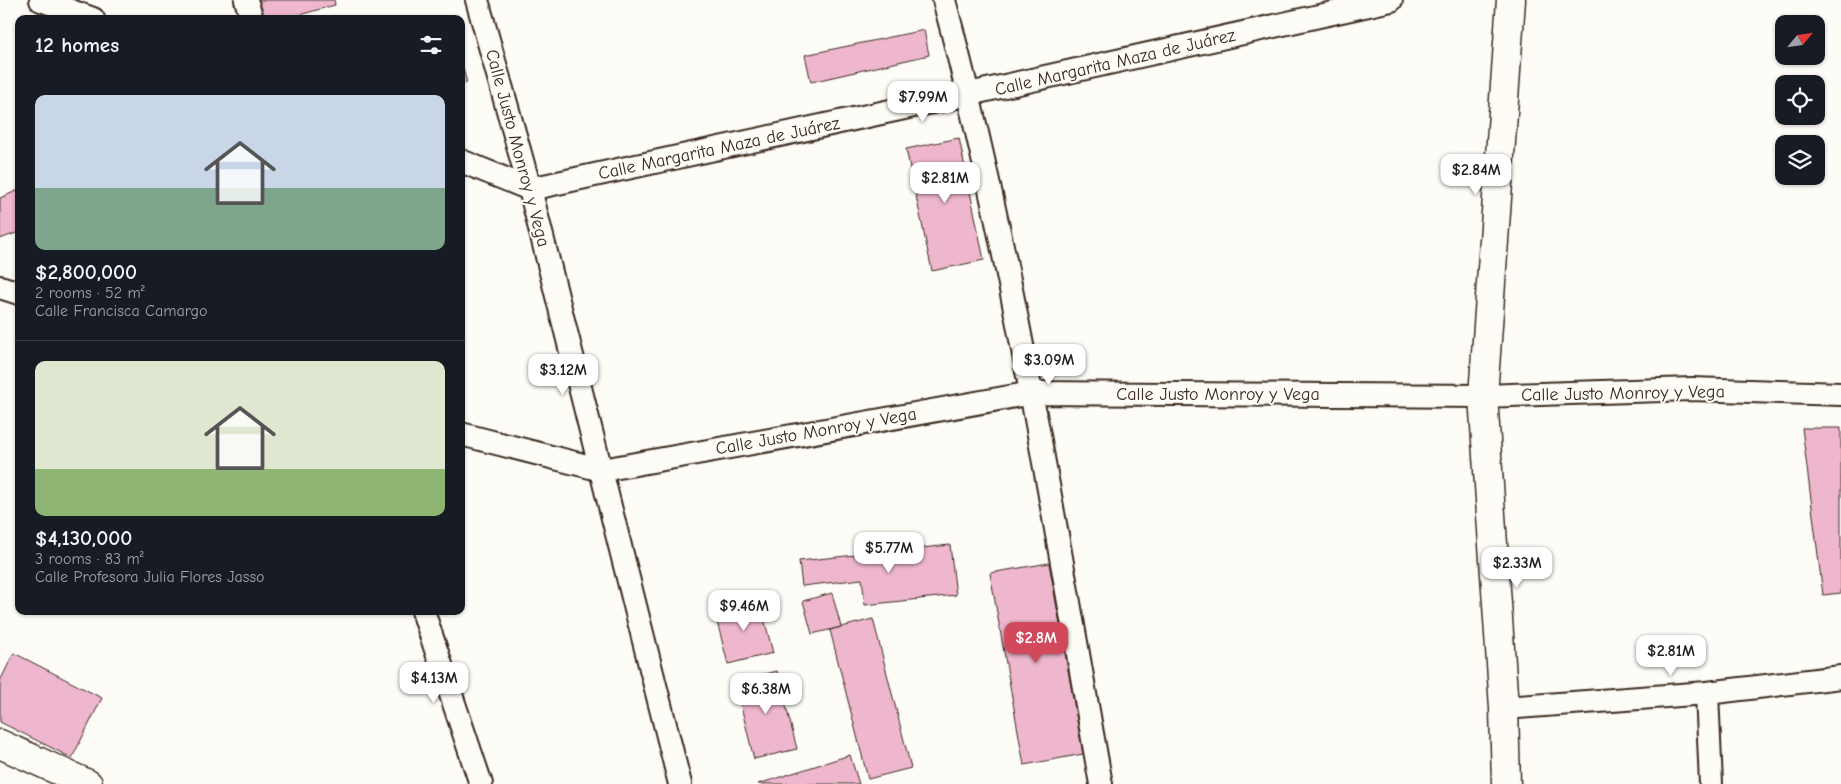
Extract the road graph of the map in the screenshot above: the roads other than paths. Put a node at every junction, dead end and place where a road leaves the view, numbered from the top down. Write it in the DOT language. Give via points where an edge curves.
graph roads {
  1 [pos="41,0"];
  2 [pos="246,0"];
  3 [pos="477,0"];
  4 [pos="944,0"];
  5 [pos="1391,0"];
  6 [pos="1512,0"];
  7 [pos="82,15"];
  8 [pos="251,15"];
  9 [pos="969,94"];
  10 [pos="465,163"];
  11 [pos="530,189"];
  12 [pos="0,287"];
  13 [pos="15,292"];
  14 [pos="1032,393"];
  15 [pos="1841,394"];
  16 [pos="1483,396"];
  17 [pos="465,435"];
  18 [pos="602,470"];
  19 [pos="424,615"];
  20 [pos="1841,677"];
  21 [pos="1707,693"];
  22 [pos="1504,708"];
  23 [pos="0,744"];
  24 [pos="88,784"];
  25 [pos="481,784"];
  26 [pos="680,784"];
  27 [pos="1101,784"];
  28 [pos="1506,784"];
  29 [pos="1711,784"];
  1 -- 7 [label="street"];
  2 -- 8 [label="street"];
  3 -- 11 [label="street, Calle Justo Monroy y Vega"];
  4 -- 9 [label="street"];
  5 -- 9 [label="street, Calle Margarita Maza de Juárez"];
  6 -- 16 [label="street"];
  9 -- 11 [label="street, Calle Margarita Maza de Juárez"];
  9 -- 14 [label="street"];
  10 -- 11 [label="street"];
  11 -- 18 [label="street, Calle Justo Monroy y Vega"];
  12 -- 13 [label="street"];
  14 -- 16 [label="street, Calle Justo Monroy y Vega"];
  14 -- 18 [label="street, Calle Justo Monroy y Vega"];
  14 -- 27 [label="street"];
  15 -- 16 [label="street, Calle Justo Monroy y Vega" via="1692,389"];
  16 -- 22 [label="street"];
  17 -- 18 [label="street, Calle Justo Monroy y Vega"];
  18 -- 26 [label="street, Calle Justo Monroy y Vega"];
  19 -- 25 [label="street"];
  20 -- 21 [label="street"];
  21 -- 22 [label="street"];
  21 -- 29 [label="street"];
  22 -- 28 [label="street"];
  23 -- 24 [label="street"];
}
